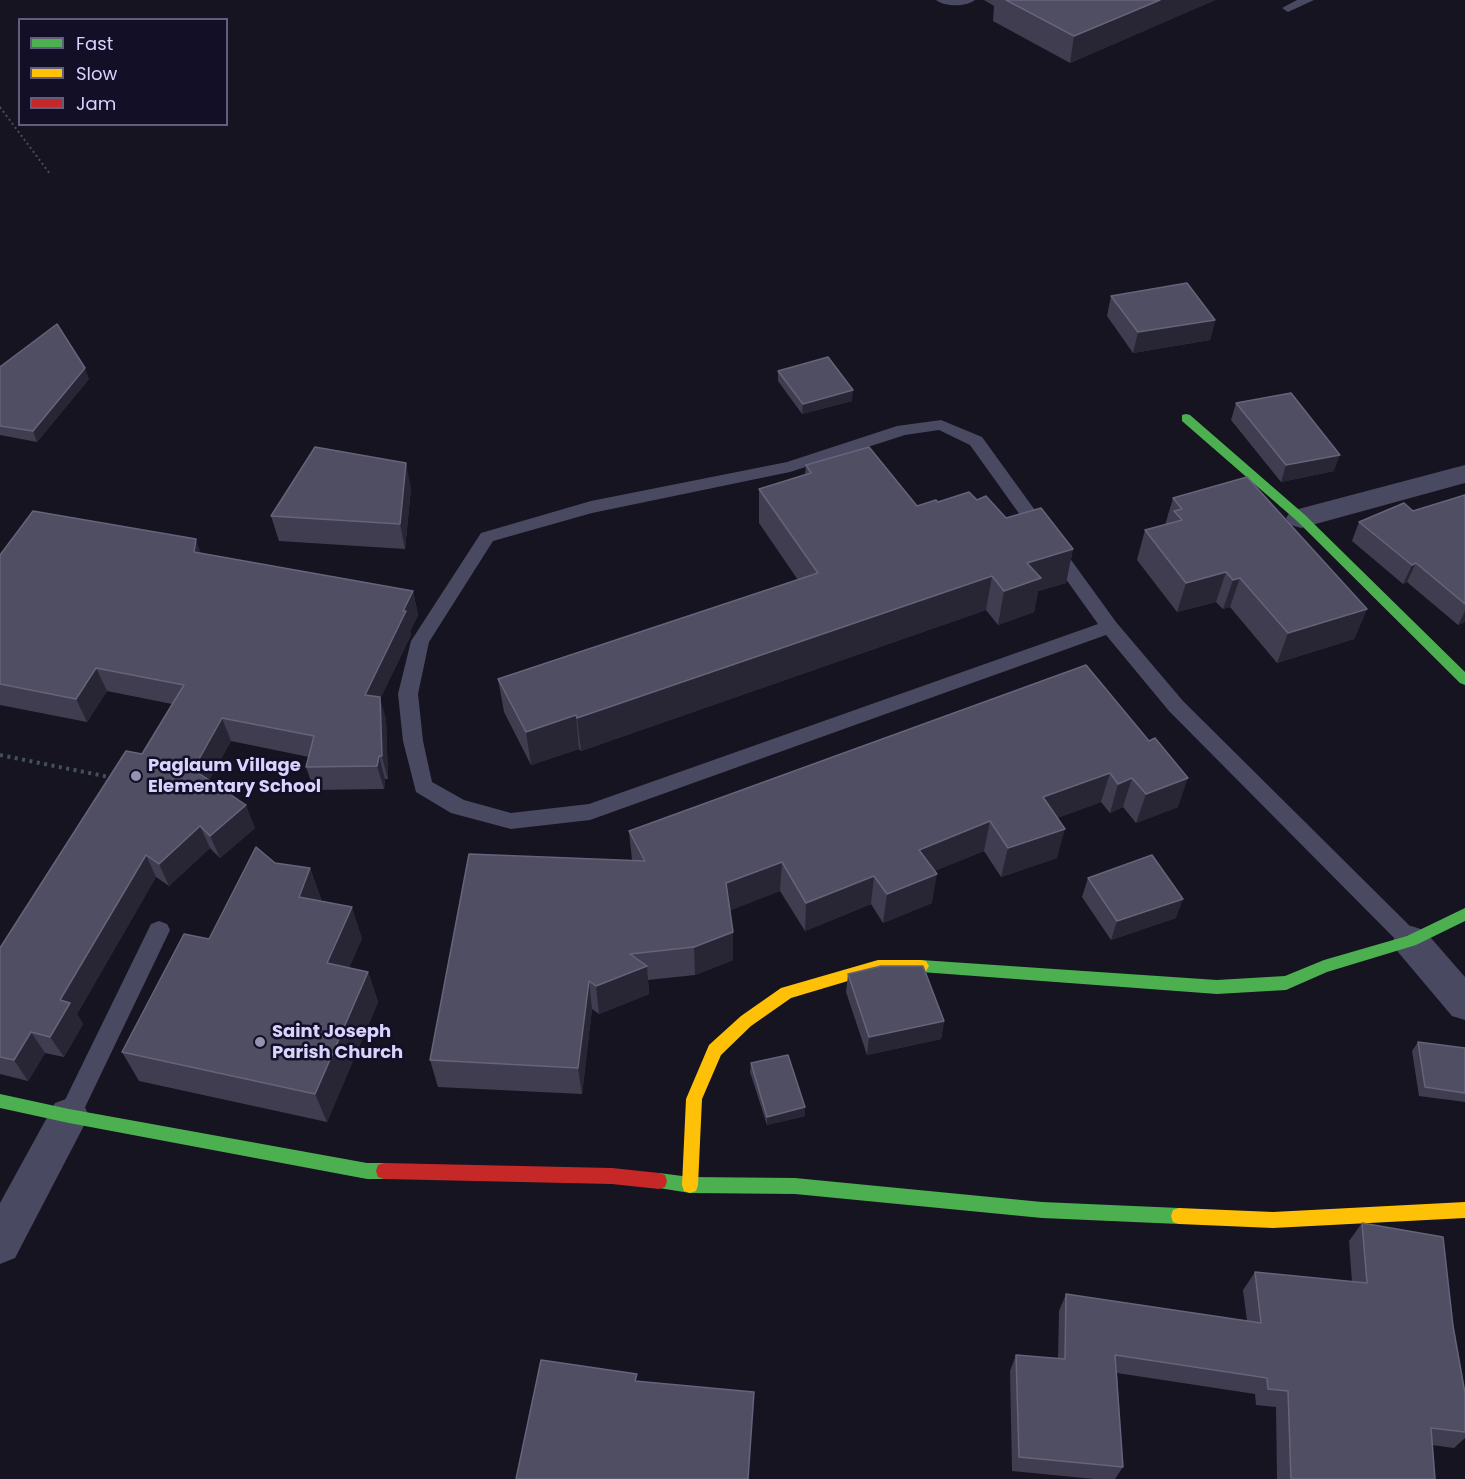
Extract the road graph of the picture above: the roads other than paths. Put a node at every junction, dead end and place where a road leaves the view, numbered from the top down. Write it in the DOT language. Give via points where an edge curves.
graph roads {
  1 [pos="942,0"];
  2 [pos="969,0"];
  3 [pos="1308,0"];
  4 [pos="1288,8"];
  5 [pos="1186,418"];
  6 [pos="1465,474"];
  7 [pos="1301,518"];
  8 [pos="1110,627"];
  9 [pos="1465,680"];
  10 [pos="1465,914"];
  11 [pos="159,930"];
  12 [pos="1411,941"];
  13 [pos="1465,1004"];
  14 [pos="0,1101"];
  15 [pos="69,1116"];
  16 [pos="690,1185"];
  17 [pos="1465,1210"];
  18 [pos="0,1244"];
  1 -- 2 [label="lane"];
  3 -- 4 [label="lane"];
  5 -- 7 [label="street"];
  6 -- 7 [label="street"];
  7 -- 9 [label="street"];
  8 -- 8 [label="lane" via="976,441 941,425 903,430 790,467 591,507 487,537 420,641 408,694 413,741 423,786 458,807 511,821 590,813"];
  8 -- 12 [label="lane" via="1176,706"];
  10 -- 12 [label="street"];
  11 -- 15 [label="lane"];
  12 -- 13 [label="street"];
  12 -- 16 [label="street" via="1324,966 1286,983 1217,987 878,966 786,993 746,1021 715,1050 694,1099"];
  14 -- 15 [label="street"];
  15 -- 16 [label="street" via="367,1170 612,1176"];
  15 -- 18 [label="street"];
  16 -- 17 [label="street" via="795,1186 1042,1210 1273,1220"];
}
